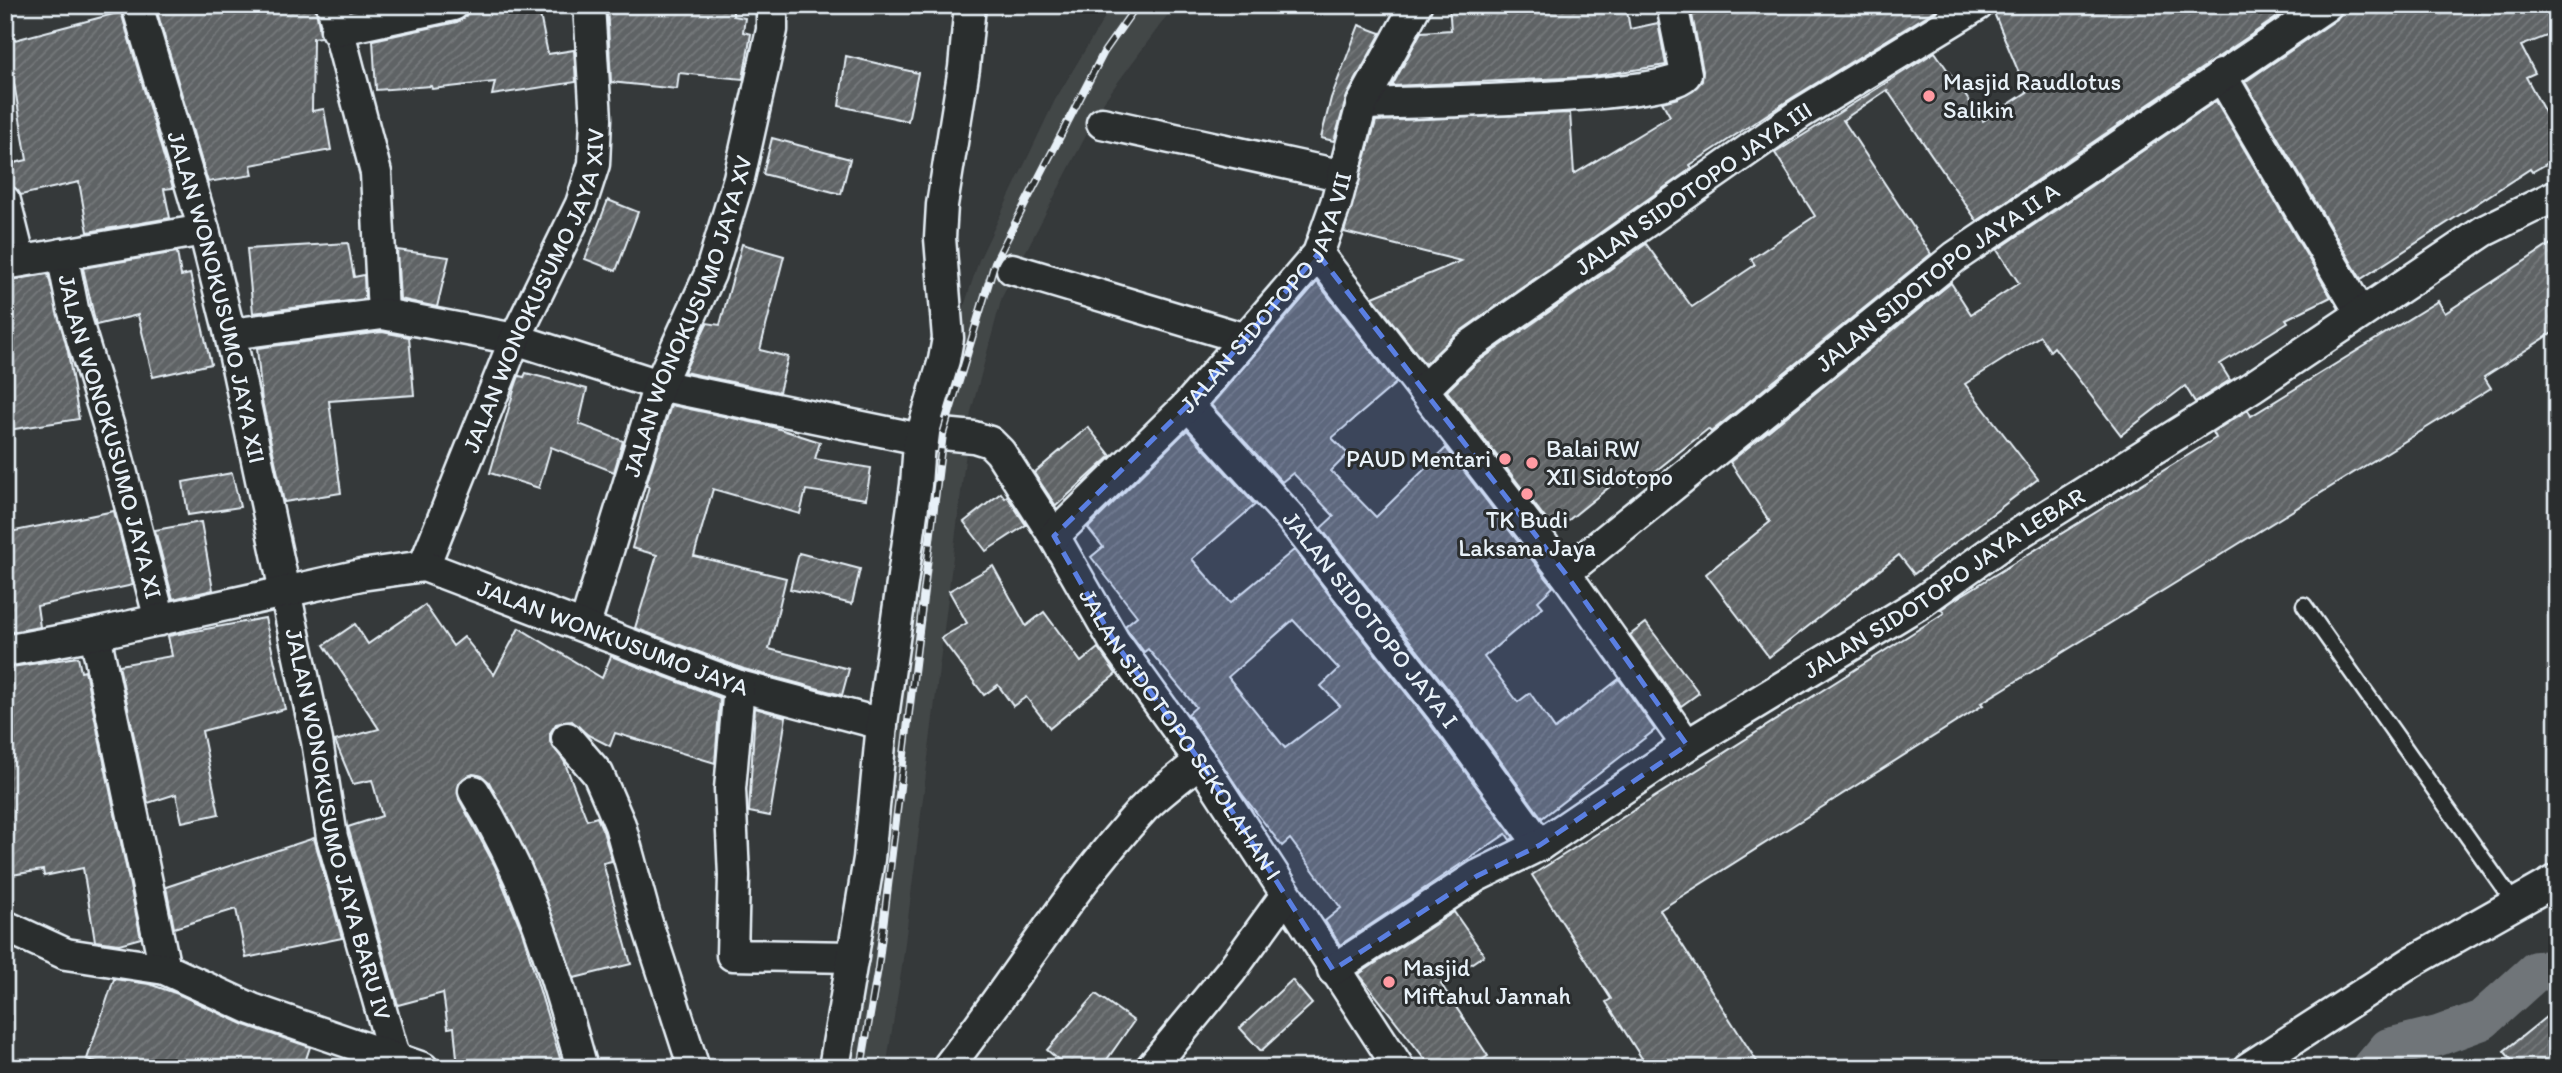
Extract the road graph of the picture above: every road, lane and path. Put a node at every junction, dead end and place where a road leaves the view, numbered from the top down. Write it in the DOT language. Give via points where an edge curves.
graph roads {
  1 [pos="137,5"];
  2 [pos="453,5"];
  3 [pos="589,5"];
  4 [pos="772,5"];
  5 [pos="970,5"];
  6 [pos="1416,5"];
  7 [pos="1672,5"];
  8 [pos="1978,5"];
  9 [pos="2327,5"];
  10 [pos="334,18"];
  11 [pos="2221,75"];
  12 [pos="1362,104"];
  13 [pos="1102,123"];
  14 [pos="1343,176"];
  15 [pos="2557,195"];
  16 [pos="5,201"];
  17 [pos="204,230"];
  18 [pos="62,254"];
  19 [pos="1318,254"];
  20 [pos="12,263"];
  21 [pos="1012,269"];
  22 [pos="2360,312"];
  23 [pos="383,314"];
  24 [pos="230,334"];
  25 [pos="515,339"];
  26 [pos="1246,339"];
  27 [pos="659,385"];
  28 [pos="1423,390"];
  29 [pos="1188,405"];
  30 [pos="932,436"];
  31 [pos="1054,536"];
  32 [pos="424,566"];
  33 [pos="1565,573"];
  34 [pos="286,591"];
  35 [pos="2304,605"];
  36 [pos="160,621"];
  37 [pos="585,625"];
  38 [pos="95,634"];
  39 [pos="5,650"];
  40 [pos="739,686"];
  41 [pos="882,724"];
  42 [pos="567,738"];
  43 [pos="1687,745"];
  44 [pos="1200,761"];
  45 [pos="474,791"];
  46 [pos="1540,845"];
  47 [pos="2557,880"];
  48 [pos="1286,895"];
  49 [pos="2515,904"];
  50 [pos="5,926"];
  51 [pos="853,957"];
  52 [pos="165,969"];
  53 [pos="1333,970"];
  54 [pos="394,1056"];
  55 [pos="1392,1065"];
  56 [pos="423,1068"];
  57 [pos="582,1068"];
  58 [pos="694,1068"];
  59 [pos="834,1068"];
  60 [pos="947,1068"];
  61 [pos="1151,1068"];
  62 [pos="2248,1068"];
  1 -- 17 [label="street, JALAN WONOKUSUMO JAYA XII"];
  2 -- 10 [label="street"];
  3 -- 25 [label="street, JALAN WONOKUSUMO JAYA XIV" via="597,118 594,164 581,204"];
  4 -- 27 [label="street, JALAN WONOKUSUMO JAYA XV" via="772,30 739,178 710,274"];
  5 -- 30 [label="street" via="942,205 948,338"];
  6 -- 12 [label="street, JALAN SIDOTOPO JAYA VII"];
  7 -- 12 [label="street" via="1686,74 1675,83 1621,93"];
  8 -- 28 [label="street, JALAN SIDOTOPO JAYA III" via="1801,113 1465,349"];
  9 -- 11 [label="street, JALAN SIDOTOPO JAYA II A"];
  10 -- 23 [label="street" via="376,173"];
  11 -- 22 [label="street"];
  11 -- 33 [label="street, JALAN SIDOTOPO JAYA II A" via="1955,257"];
  12 -- 14 [label="street, JALAN SIDOTOPO JAYA VII"];
  13 -- 14 [label="street"];
  14 -- 19 [label="street, JALAN SIDOTOPO JAYA VII"];
  15 -- 22 [label="street, JALAN SIDOTOPO JAYA LEBAR" via="2484,231"];
  16 -- 20 [label="street"];
  17 -- 18 [label="street"];
  17 -- 24 [label="street, JALAN WONOKUSUMO JAYA XII"];
  18 -- 20 [label="street"];
  18 -- 36 [label="street, JALAN WONOKUSUMO JAYA XI" via="73,309 116,447"];
  19 -- 26 [label="street, JALAN SIDOTOPO JAYA VII"];
  19 -- 28 [label="street"];
  21 -- 26 [label="street"];
  22 -- 43 [label="street, JALAN SIDOTOPO JAYA LEBAR" via="2252,387 2002,544 1920,603"];
  23 -- 24 [label="street, JALAN SIDOTOPO SEKOLAHAN I"];
  23 -- 25 [label="street, JALAN SIDOTOPO SEKOLAHAN I"];
  24 -- 34 [label="street, JALAN WONOKUSUMO JAYA XII"];
  25 -- 27 [label="street, JALAN SIDOTOPO SEKOLAHAN I"];
  25 -- 32 [label="street, JALAN WONOKUSUMO JAYA XIV"];
  26 -- 29 [label="street, JALAN SIDOTOPO JAYA VII"];
  27 -- 30 [label="street, JALAN SIDOTOPO SEKOLAHAN I"];
  27 -- 37 [label="street, JALAN WONOKUSUMO JAYA XV"];
  28 -- 33 [label="street"];
  29 -- 31 [label="street, JALAN SIDOTOPO JAYA VII"];
  29 -- 46 [label="street, JALAN SIDOTOPO JAYA I" via="1290,517 1441,709"];
  30 -- 31 [label="street, JALAN SIDOTOPO SEKOLAHAN I" via="974,436 990,442"];
  30 -- 41 [label="street"];
  31 -- 44 [label="street, JALAN SIDOTOPO SEKOLAHAN I" via="1114,641"];
  32 -- 34 [label="street, JALAN WONKUSUMO JAYA"];
  32 -- 37 [label="street, JALAN WONKUSUMO JAYA"];
  33 -- 43 [label="street"];
  34 -- 36 [label="street, JALAN WONKUSUMO JAYA"];
  34 -- 54 [label="street, JALAN WONOKUSUMO JAYA BARU IV" via="332,837"];
  35 -- 49 [label="lane"];
  36 -- 38 [label="street, JALAN WONKUSUMO JAYA"];
  37 -- 40 [label="street, JALAN WONKUSUMO JAYA"];
  38 -- 39 [label="street, JALAN WONKUSUMO JAYA"];
  38 -- 52 [label="street"];
  40 -- 41 [label="street, JALAN WONKUSUMO JAYA"];
  40 -- 51 [label="street" via="730,789 732,955"];
  41 -- 51 [label="street" via="869,859"];
  42 -- 58 [label="street" via="598,774 621,825"];
  43 -- 46 [label="street, JALAN SIDOTOPO JAYA LEBAR"];
  44 -- 48 [label="street, JALAN SIDOTOPO SEKOLAHAN I"];
  44 -- 60 [label="street" via="1144,808 1088,875"];
  45 -- 57 [label="street" via="498,830 535,910"];
  46 -- 53 [label="street, JALAN SIDOTOPO JAYA LEBAR" via="1477,876"];
  47 -- 49 [label="street"];
  48 -- 53 [label="street, JALAN SIDOTOPO SEKOLAHAN I"];
  48 -- 61 [label="street"];
  49 -- 62 [label="street" via="2412,962"];
  50 -- 52 [label="street" via="66,954"];
  51 -- 59 [label="street"];
  52 -- 54 [label="street" via="252,1009"];
  53 -- 55 [label="street, JALAN SIDOTOPO SEKOLAHAN I"];
  54 -- 56 [label="street"];
}
